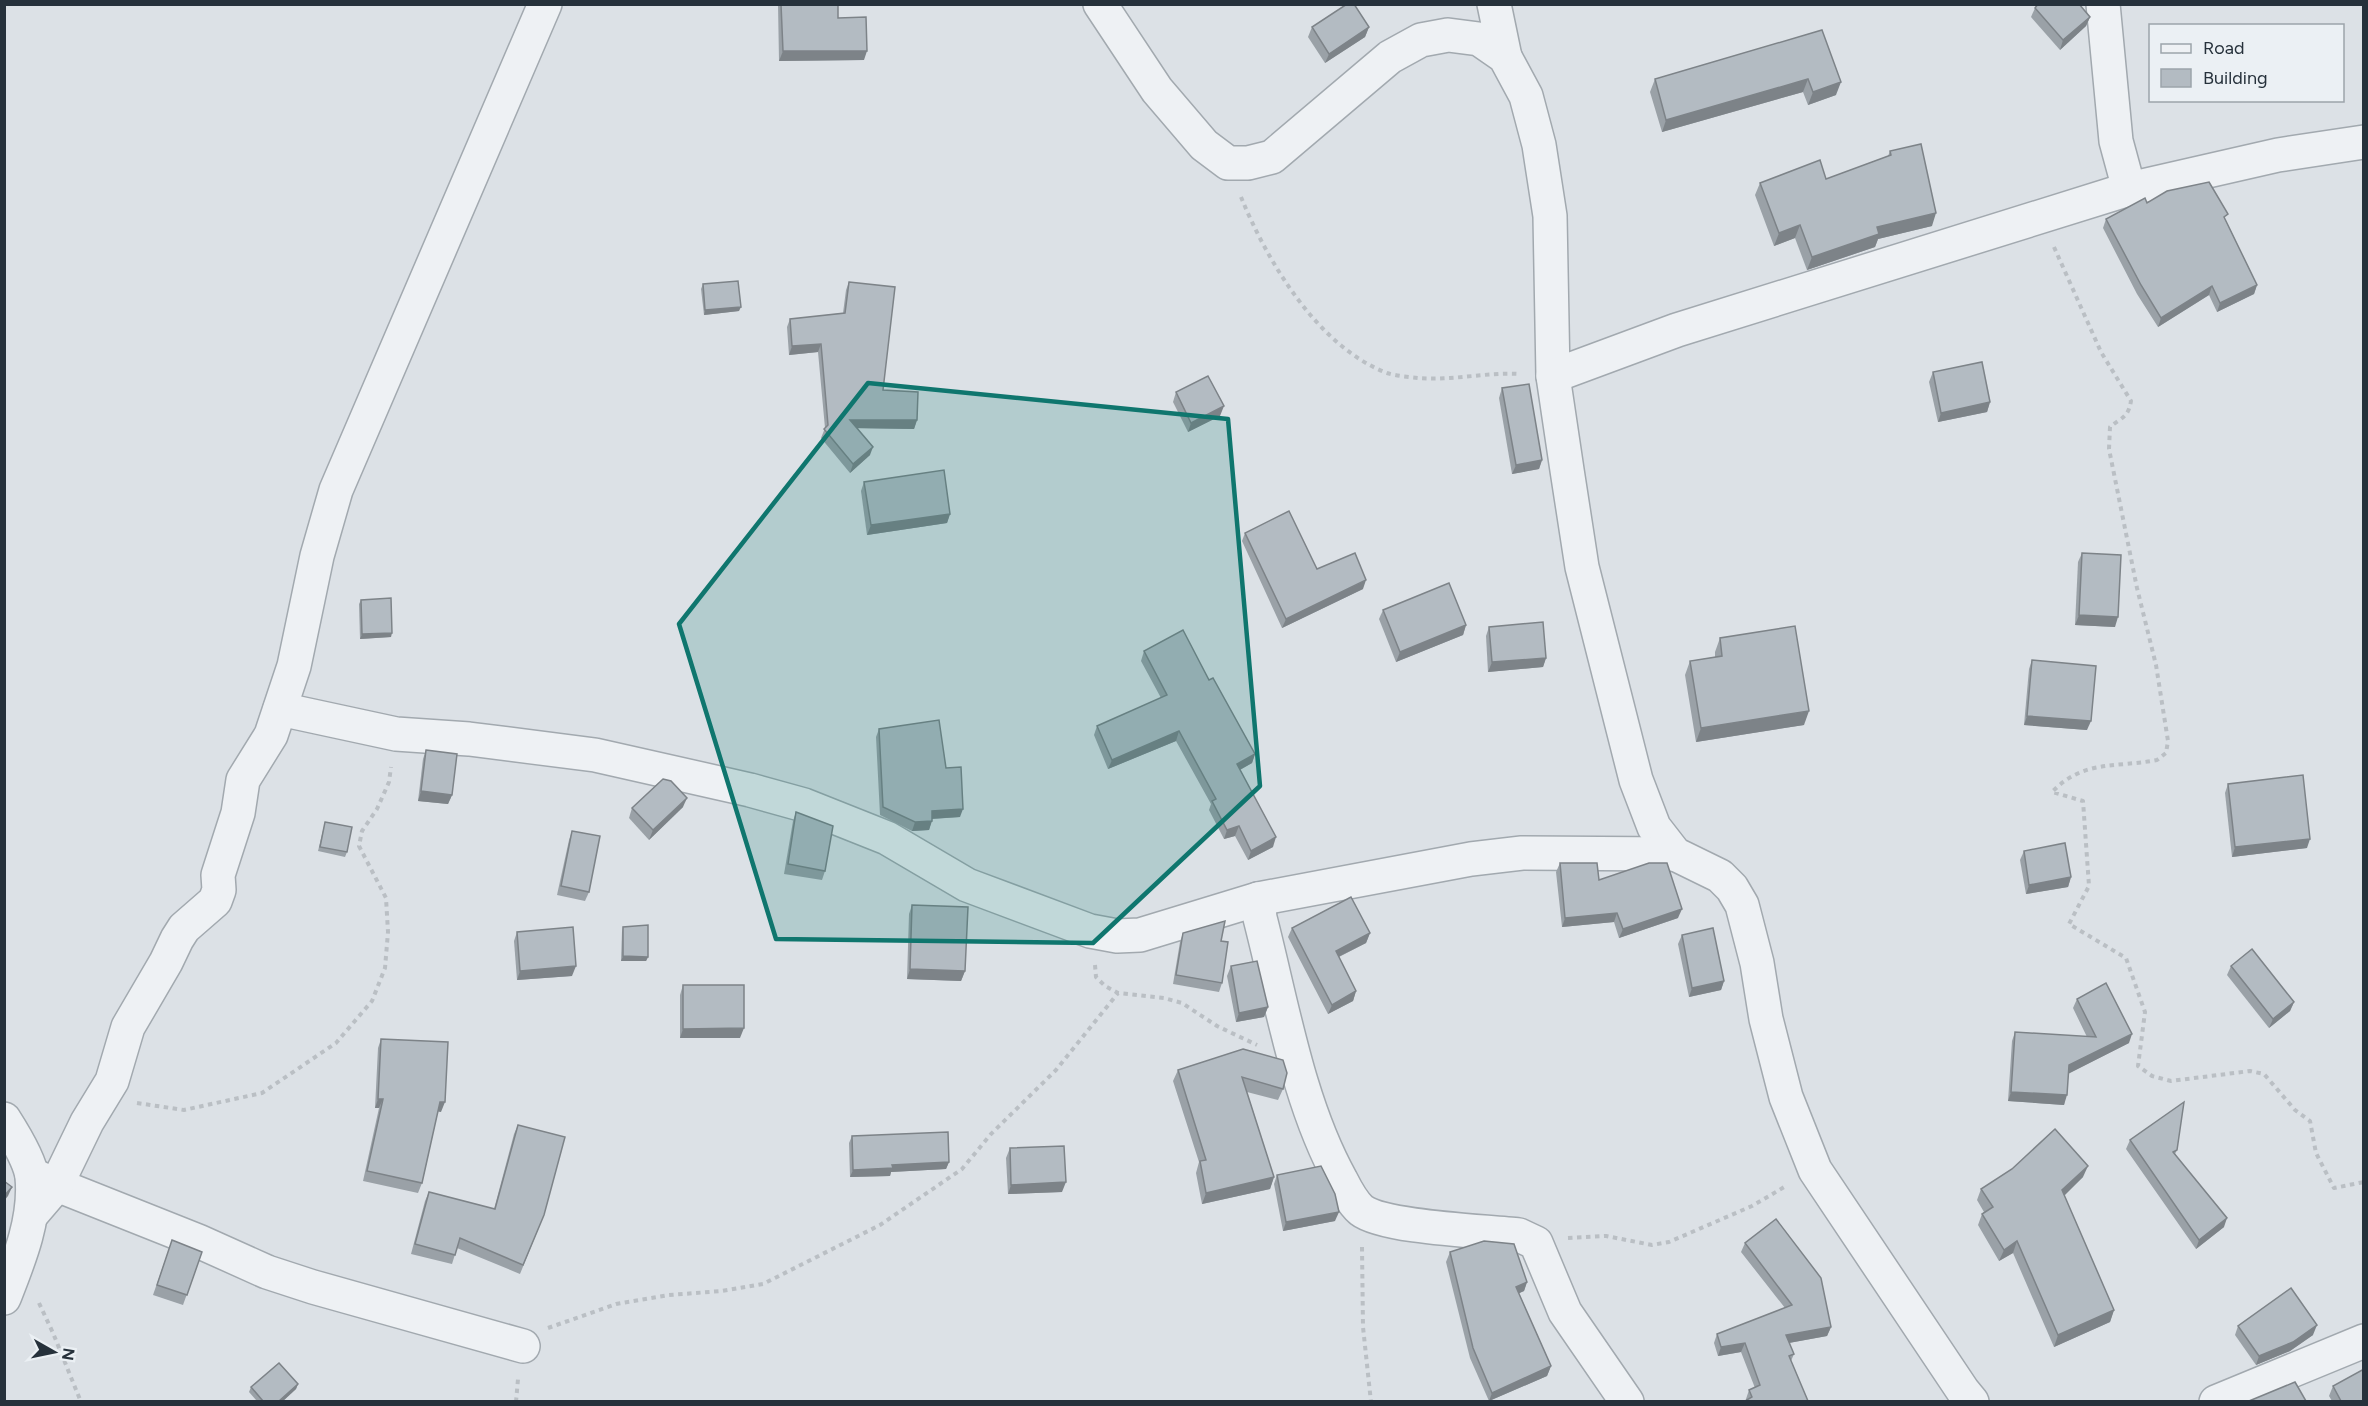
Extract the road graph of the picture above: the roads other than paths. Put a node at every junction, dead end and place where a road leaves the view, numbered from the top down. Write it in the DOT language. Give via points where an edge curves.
graph roads {
  1 [pos="545,4"];
  2 [pos="1100,4"];
  3 [pos="1494,4"];
  4 [pos="2103,4"];
  5 [pos="1505,57"];
  6 [pos="2364,142"];
  7 [pos="2129,189"];
  8 [pos="1553,376"];
  9 [pos="280,709"];
  10 [pos="1676,854"];
  11 [pos="1258,899"];
  12 [pos="4,1119"];
  13 [pos="44,1181"];
  14 [pos="4,1298"];
  15 [pos="2364,1341"];
  16 [pos="523,1346"];
  17 [pos="1627,1401"];
  18 [pos="1972,1401"];
  19 [pos="2216,1401"];
  1 -- 9 [label="street" via="336,490"];
  2 -- 5 [label="street" via="1156,90 1204,145 1227,163 1272,157 1390,57 1421,40 1448,35 1479,39"];
  3 -- 5 [label="street"];
  4 -- 7 [label="street" via="2116,141"];
  5 -- 8 [label="street" via="1526,96 1539,145 1550,216"];
  6 -- 7 [label="street" via="2278,155"];
  7 -- 8 [label="street" via="1677,330"];
  8 -- 10 [label="street" via="1582,567 1636,780 1654,826"];
  9 -- 11 [label="street" via="396,734 595,755 750,790 804,805 887,838 967,885 1090,931 1140,935"];
  9 -- 13 [label="street" via="271,735 243,780 215,901 184,928 128,1026 112,1081"];
  10 -- 11 [label="street" via="1522,853"];
  10 -- 18 [label="street" via="1720,876 1742,905 1786,1097 1815,1170"];
  11 -- 17 [label="street" via="1317,1130 1345,1188 1362,1210 1376,1217 1519,1235 1536,1243 1565,1312"];
  12 -- 13 [label="street"];
  13 -- 14 [label="street"];
  13 -- 16 [label="street" via="290,1280"];
  15 -- 19 [label="street"];
}
